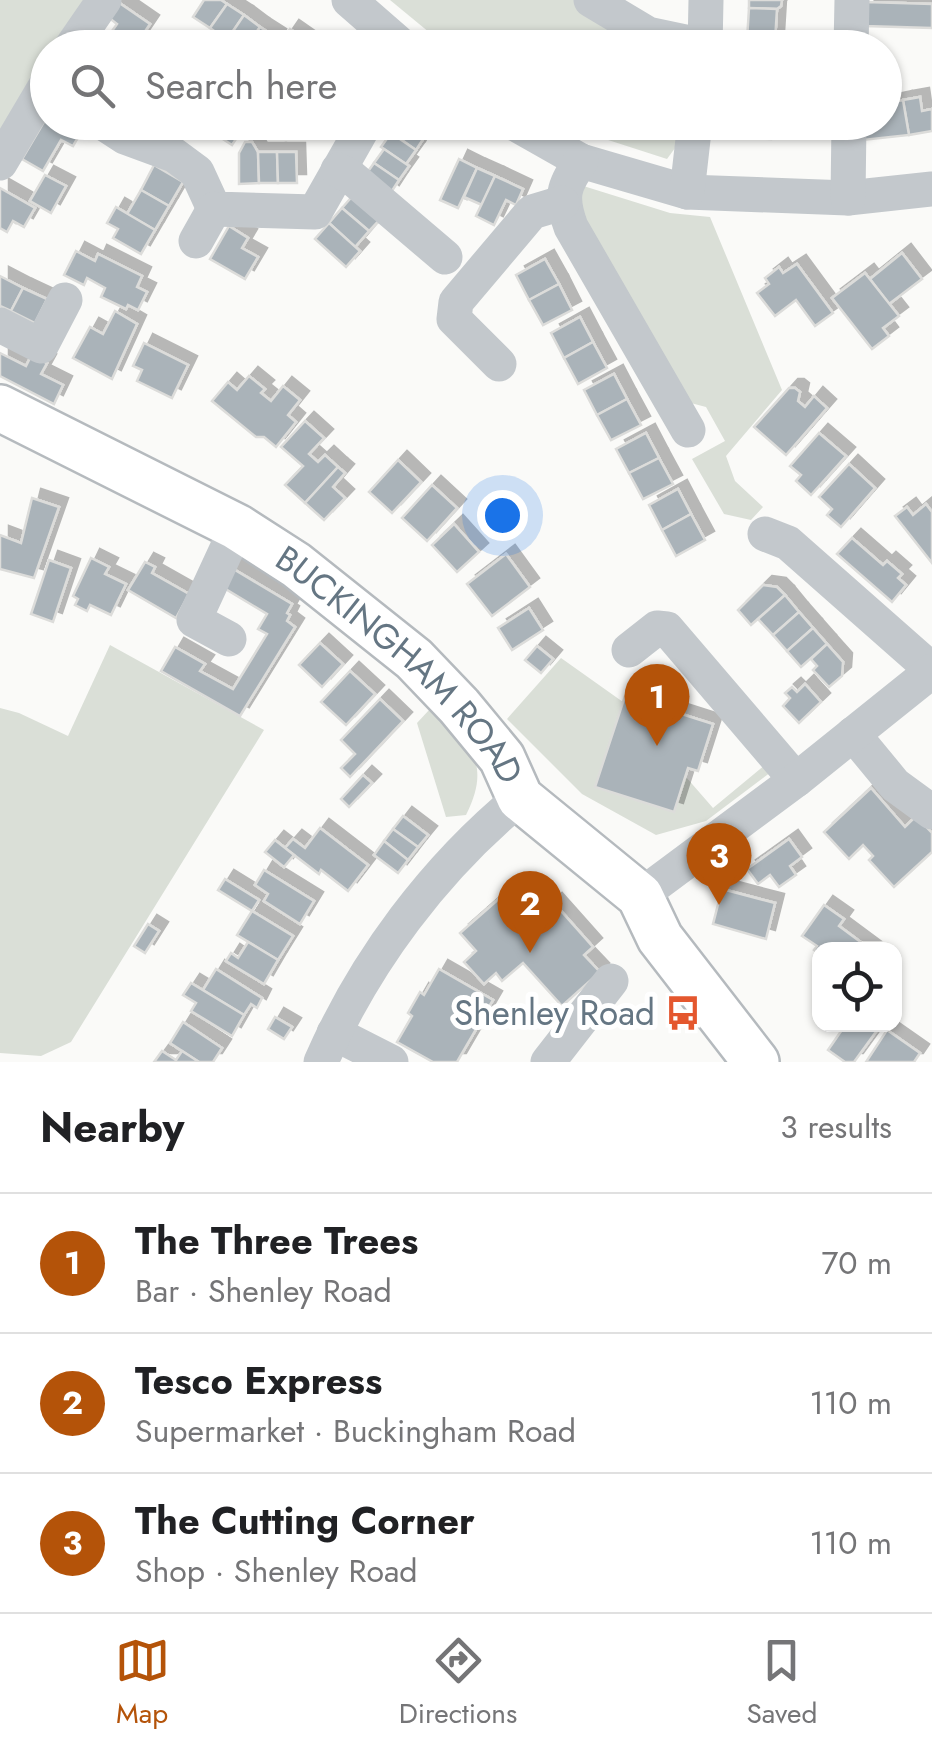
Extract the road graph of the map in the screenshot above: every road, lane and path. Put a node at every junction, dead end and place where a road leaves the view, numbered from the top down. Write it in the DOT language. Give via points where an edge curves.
graph roads {
  1 [pos="104,0"];
  2 [pos="348,0"];
  3 [pos="592,0"];
  4 [pos="706,0"];
  5 [pos="852,0"];
  6 [pos="83,30"];
  7 [pos="383,30"];
  8 [pos="641,30"];
  9 [pos="705,30"];
  10 [pos="851,30"];
  11 [pos="30,113"];
  12 [pos="133,140"];
  13 [pos="356,140"];
  14 [pos="544,140"];
  15 [pos="693,140"];
  16 [pos="849,140"];
  17 [pos="581,161"];
  18 [pos="0,163"];
  19 [pos="338,170"];
  20 [pos="932,189"];
  21 [pos="687,192"];
  22 [pos="848,198"];
  23 [pos="562,203"];
  24 [pos="214,209"];
  25 [pos="196,241"];
  26 [pos="445,257"];
  27 [pos="65,300"];
  28 [pos="0,325"];
  29 [pos="499,364"];
  30 [pos="0,408"];
  31 [pos="688,430"];
  32 [pos="236,527"];
  33 [pos="765,534"];
  34 [pos="229,640"];
  35 [pos="629,650"];
  36 [pos="932,670"];
  37 [pos="853,734"];
  38 [pos="796,780"];
  39 [pos="520,798"];
  40 [pos="932,812"];
  41 [pos="640,896"];
  42 [pos="612,981"];
  43 [pos="328,1047"];
  44 [pos="392,1062"];
  45 [pos="548,1062"];
  46 [pos="756,1062"];
  1 -- 6 [label="street"];
  2 -- 7 [label="street"];
  3 -- 8 [label="street"];
  4 -- 9 [label="street"];
  5 -- 10 [label="street"];
  11 -- 18 [label="street"];
  12 -- 24 [label="street" via="197,172"];
  13 -- 19 [label="street"];
  14 -- 17 [label="street"];
  15 -- 21 [label="street"];
  16 -- 22 [label="street"];
  17 -- 21 [label="street"];
  17 -- 23 [label="street"];
  19 -- 24 [label="street" via="315,212"];
  19 -- 26 [label="street"];
  20 -- 22 [label="street"];
  21 -- 22 [label="street"];
  23 -- 29 [label="street" via="532,212 456,302 454,319"];
  23 -- 31 [label="street"];
  24 -- 25 [label="street"];
  27 -- 28 [label="street" via="42,346"];
  30 -- 32 [label="main road, BUCKINGHAM ROAD"];
  32 -- 34 [label="street" via="194,620"];
  32 -- 39 [label="main road, BUCKINGHAM ROAD" via="296,565 414,659 502,758"];
  33 -- 36 [label="street" via="788,543"];
  35 -- 38 [label="street" via="657,628 667,629"];
  36 -- 37 [label="street"];
  37 -- 38 [label="street"];
  37 -- 40 [label="street" via="895,786"];
  38 -- 41 [label="street"];
  39 -- 41 [label="main road, BUCKINGHAM ROAD"];
  39 -- 43 [label="street" via="481,830 428,891 361,980"];
  41 -- 46 [label="main road, BUCKINGHAM ROAD" via="660,938"];
  42 -- 45 [label="street"];
  43 -- 44 [label="street"];
}
